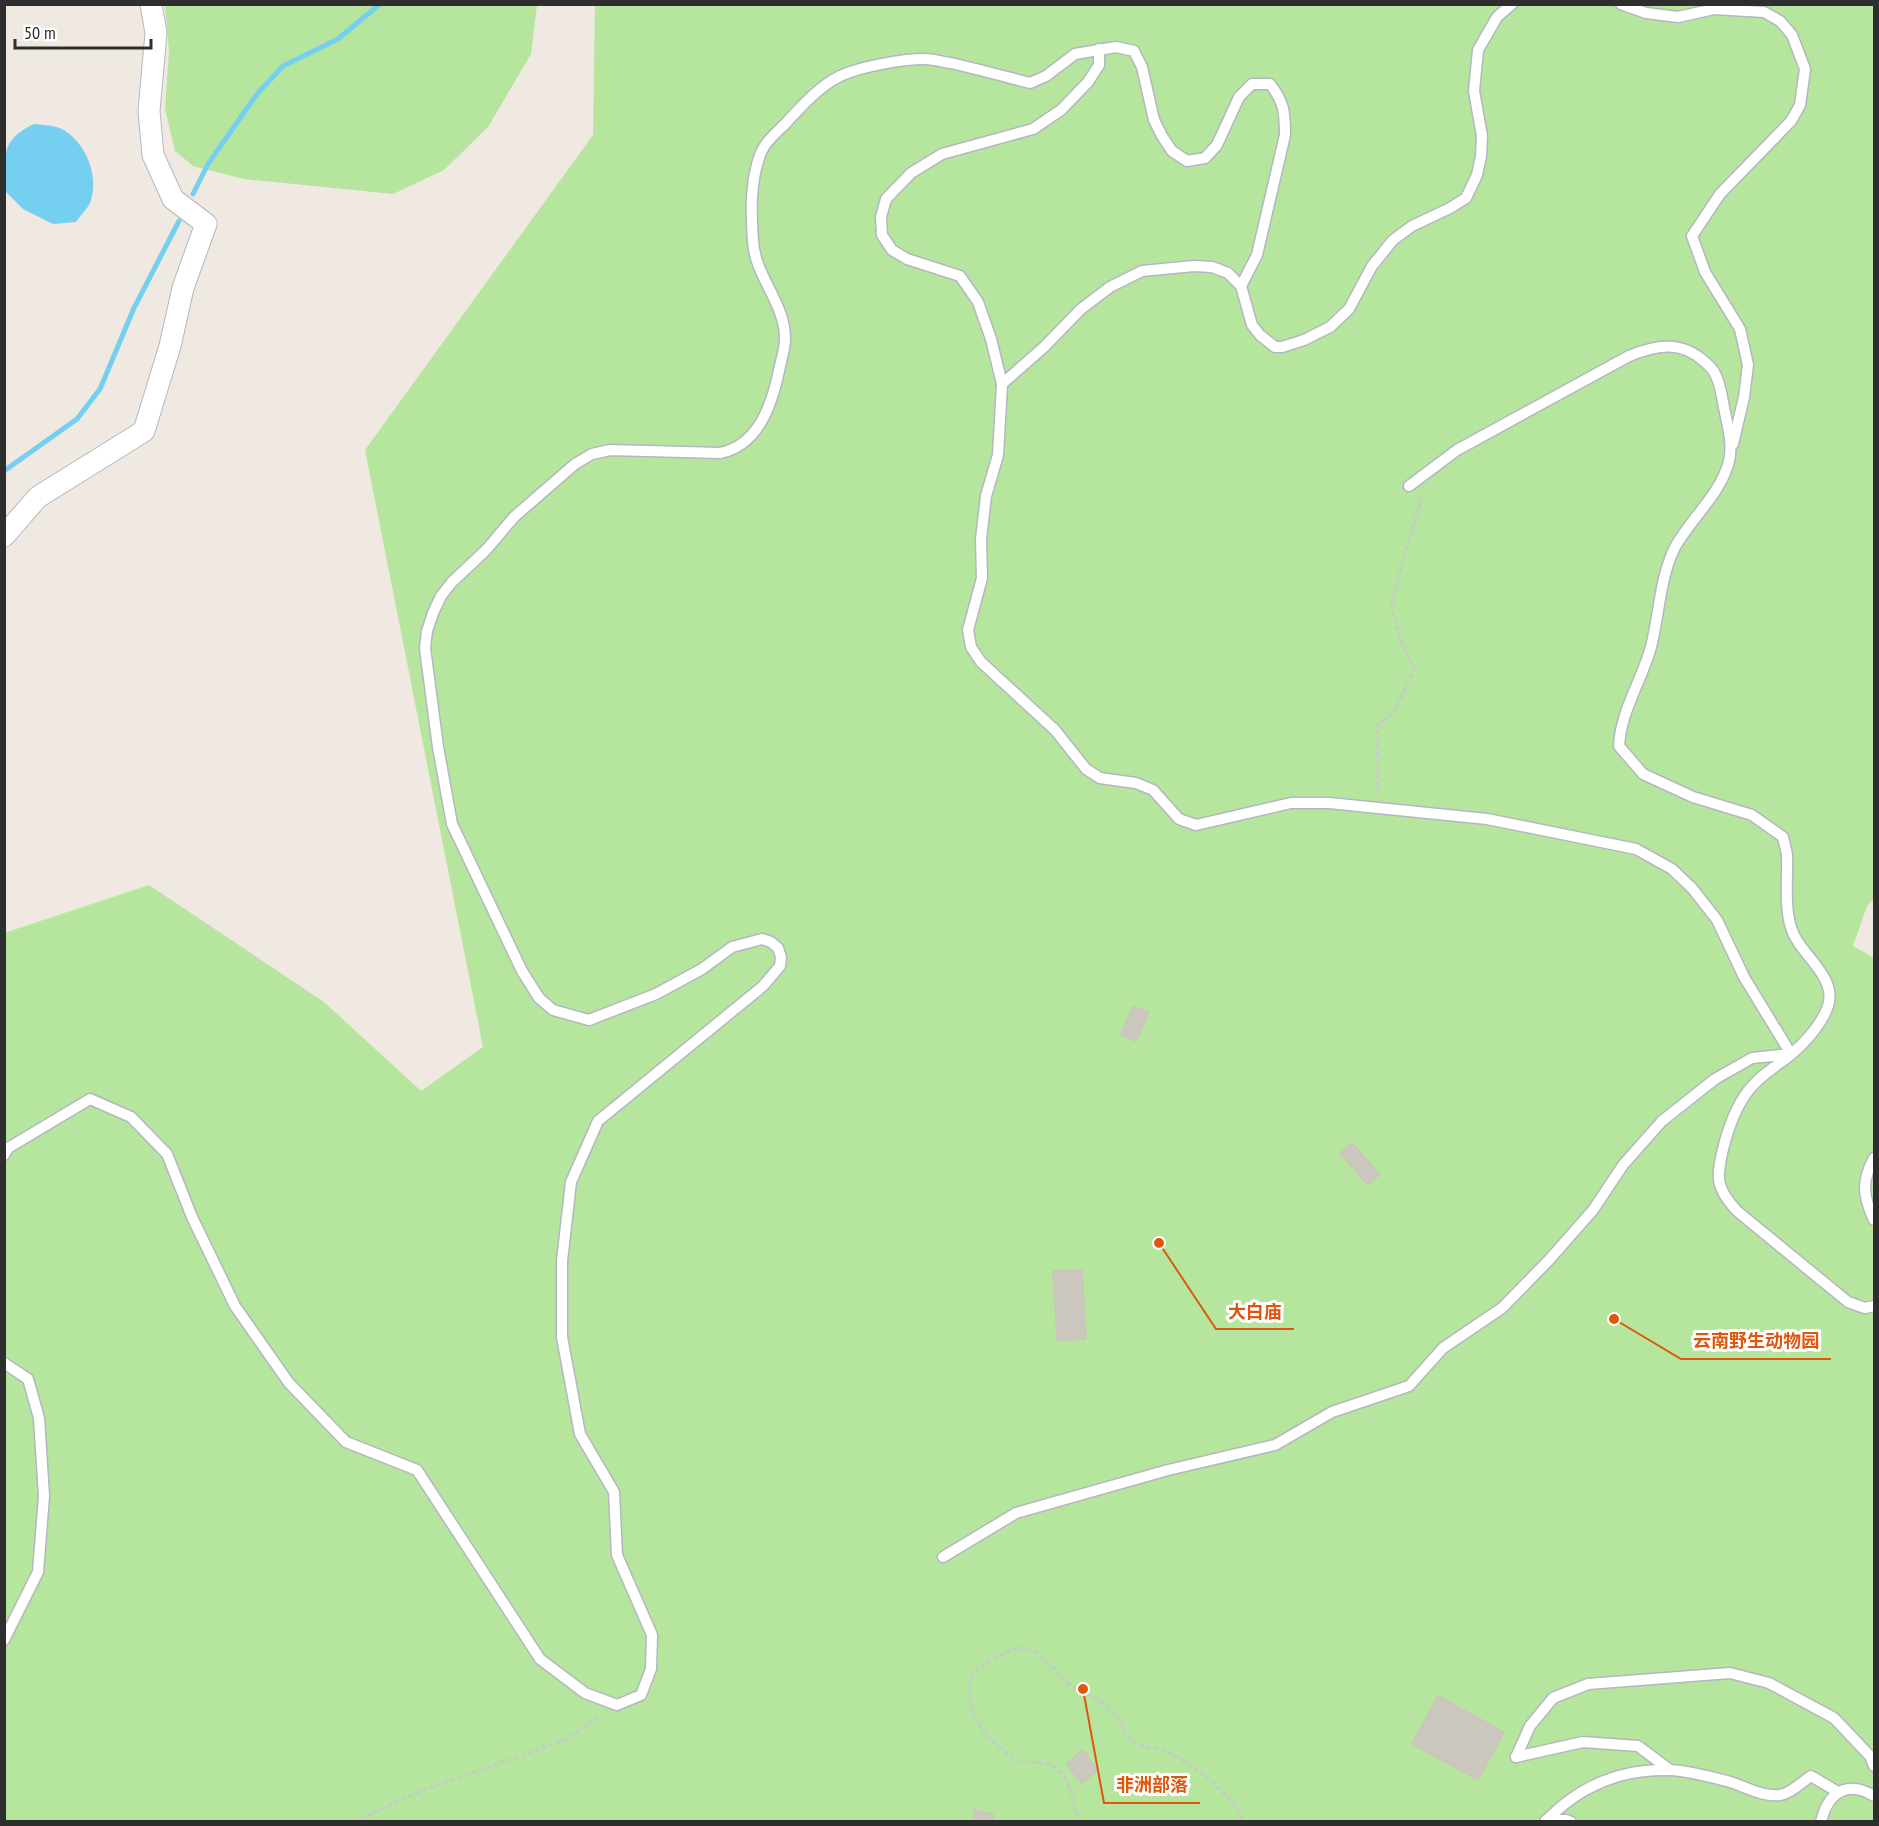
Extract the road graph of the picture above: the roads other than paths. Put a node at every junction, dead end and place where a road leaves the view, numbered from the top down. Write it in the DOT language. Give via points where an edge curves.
graph roads {
  1 [pos="151,4"];
  2 [pos="1512,4"];
  3 [pos="1621,4"];
  4 [pos="1099,49"];
  5 [pos="1241,286"];
  6 [pos="1002,384"];
  7 [pos="1730,459"];
  8 [pos="1409,486"];
  9 [pos="4,536"];
  10 [pos="1791,1054"];
  11 [pos="4,1155"];
  12 [pos="1875,1158"];
  13 [pos="1875,1220"];
  14 [pos="1875,1306"];
  15 [pos="4,1363"];
  16 [pos="943,1557"];
  17 [pos="4,1640"];
  18 [pos="1875,1766"];
  19 [pos="1670,1770"];
  20 [pos="1838,1792"];
  21 [pos="1875,1796"];
  22 [pos="1545,1821"];
  23 [pos="1571,1821"];
  24 [pos="1821,1821"];
  1 -- 9 [label="street" via="156,33 149,111 153,155 173,199 206,224 183,288 144,431 38,497"];
  2 -- 5 [label="lane" via="1497,17 1478,50 1474,91 1482,136 1481,156 1466,198 1393,240 1372,266 1349,309 1330,327 1304,340 1282,347 1260,335 1252,326"];
  3 -- 7 [label="lane" via="1646,13 1678,17 1714,9 1764,12 1780,21 1792,35 1804,69 1800,105 1791,121 1720,194 1692,236 1705,272 1740,329 1748,365"];
  4 -- 5 [label="lane" via="1134,51 1162,136 1172,151 1187,161 1205,158 1217,145 1239,97 1252,84 1270,84 1281,99 1285,135 1257,255"];
  4 -- 6 [label="lane" via="1099,65 1060,110 1033,129 942,154 910,173 886,199 882,235 892,250 907,259 960,276 978,303"];
  4 -- 11 [label="lane" via="1075,54 1030,83 927,58 838,76 810,98 772,137 755,170 752,205 756,261 779,306 785,339 775,393 763,421 733,451 610,450 575,464 514,517 452,582 441,596 427,631 425,648 452,824 522,971 553,1010 589,1020 656,994 732,947 750,941 771,942 781,957 780,966 763,986 598,1121 572,1182 562,1261 562,1336 580,1434 614,1492 617,1555 652,1635 651,1669 641,1695 617,1705 585,1693 540,1659 417,1470 346,1442 289,1383 234,1306 166,1154 131,1117 90,1099 8,1148"];
  5 -- 6 [label="lane" via="1228,273 1212,267 1142,271 1110,287 1081,309"];
  6 -- 10 [label="lane" via="998,455 986,496 982,529 982,578 968,630 971,647 981,662 1055,730 1086,769 1100,778 1136,783 1153,790 1179,819 1197,825 1291,803 1329,803 1487,819 1636,849 1672,869 1717,920 1744,977"];
  7 -- 8 [label="lane" via="1731,440 1714,371 1685,348 1667,346 1629,356 1517,416 1457,450"];
  7 -- 10 [label="lane" via="1724,477 1674,550 1651,648 1620,729 1619,746 1643,774 1693,797 1752,815 1783,837 1790,927 1829,987 1829,1005 1820,1021"];
  10 -- 14 [label="lane" via="1747,1091 1729,1126 1718,1180 1737,1211 1848,1302 1865,1308"];
  10 -- 16 [label="lane" via="1752,1058 1715,1079 1662,1121 1549,1260 1502,1308 1443,1348 1409,1386 1332,1412 1275,1445 1016,1513"];
  12 -- 13 [label="lane" via="1864,1188"];
  15 -- 17 [label="lane" via="28,1379 39,1418 44,1496 38,1572"];
  18 -- 19 [label="lane" via="1834,1718 1769,1683 1730,1673 1587,1684 1553,1698 1530,1726 1516,1757 1583,1742 1638,1746"];
  19 -- 20 [label="lane" via="1733,1783 1765,1795 1783,1795 1811,1776"];
  19 -- 22 [label="lane" via="1604,1780 1559,1806"];
  20 -- 21 [label="lane" via="1844,1788 1865,1790"];
  20 -- 24 [label="lane" via="1824,1809"];
  22 -- 23 [label="lane"];
}
